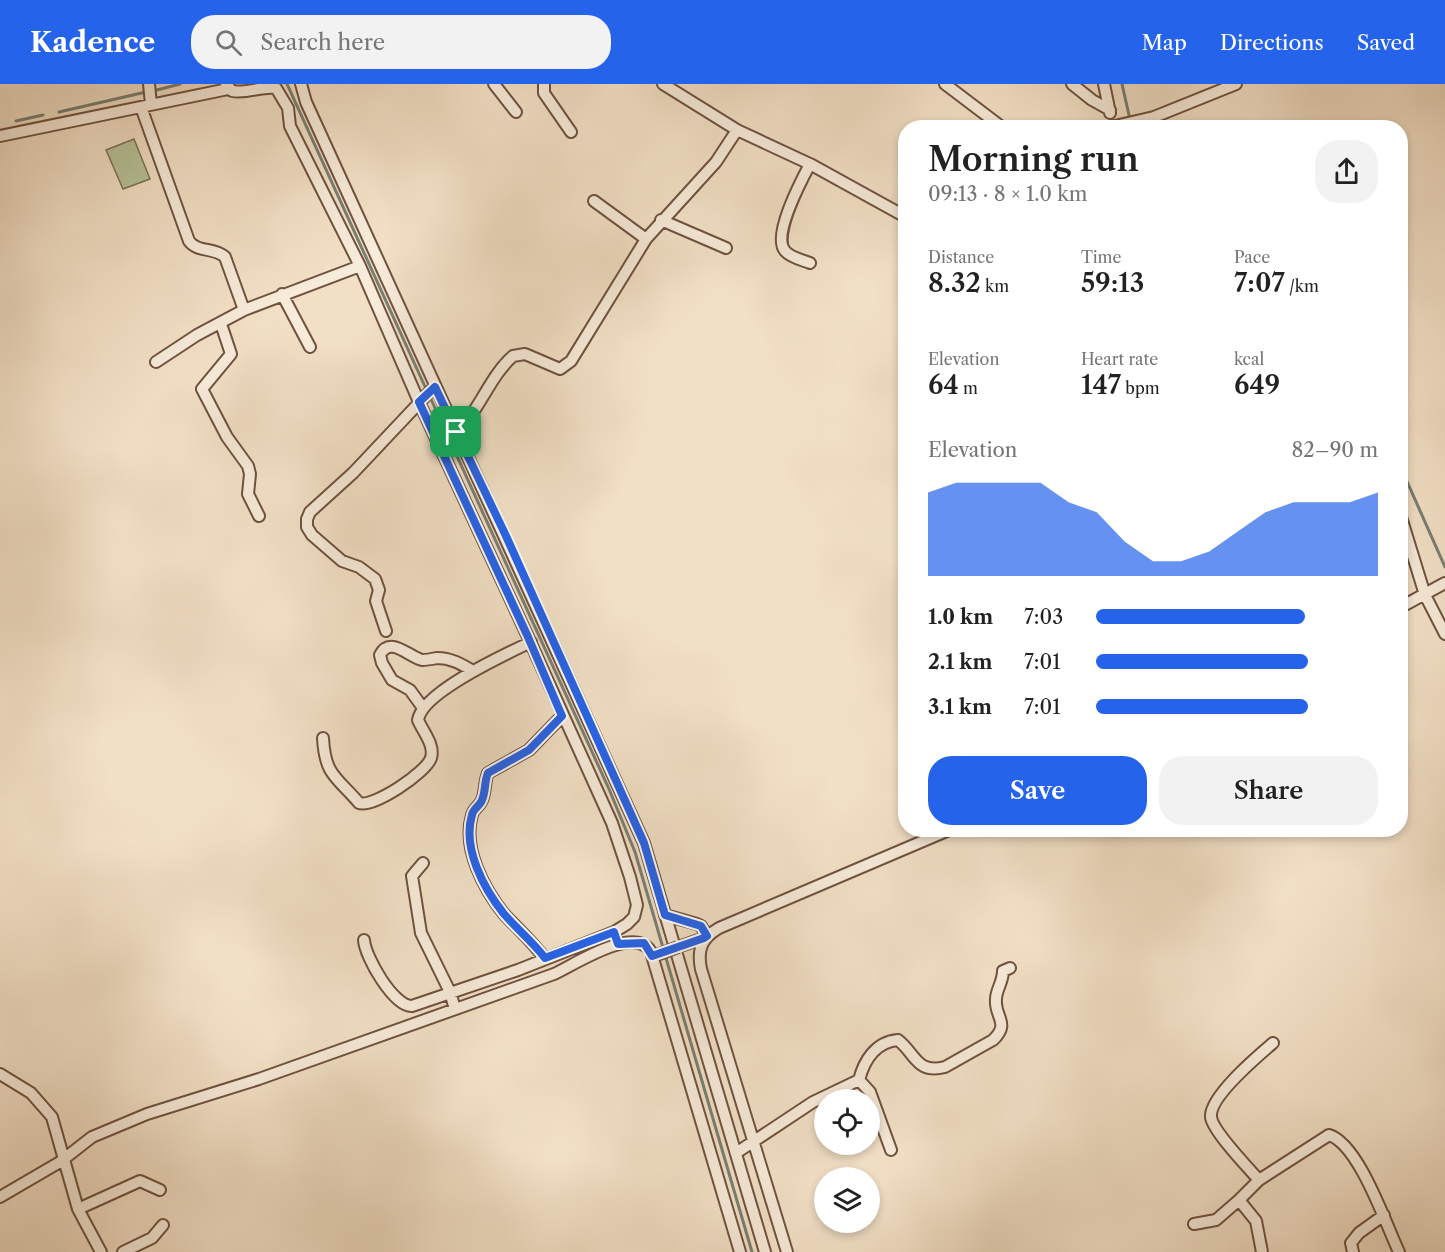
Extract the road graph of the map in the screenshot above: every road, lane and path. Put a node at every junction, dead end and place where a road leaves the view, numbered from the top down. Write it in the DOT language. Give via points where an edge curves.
graph roads {
  1 [pos="301,84"];
  2 [pos="494,84"];
  3 [pos="544,84"];
  4 [pos="663,84"];
  5 [pos="945,84"];
  6 [pos="1072,84"];
  7 [pos="1104,84"];
  8 [pos="1236,84"];
  9 [pos="227,86"];
  10 [pos="148,96"];
  11 [pos="304,103"];
  12 [pos="289,108"];
  13 [pos="1110,110"];
  14 [pos="516,112"];
  15 [pos="992,120"];
  16 [pos="1111,120"];
  17 [pos="1141,120"];
  18 [pos="737,130"];
  19 [pos="571,132"];
  20 [pos="0,136"];
  21 [pos="810,164"];
  22 [pos="594,201"];
  23 [pos="898,213"];
  24 [pos="661,220"];
  25 [pos="646,239"];
  26 [pos="726,248"];
  27 [pos="810,263"];
  28 [pos="360,266"];
  29 [pos="282,294"];
  30 [pos="244,310"];
  31 [pos="221,324"];
  32 [pos="310,347"];
  33 [pos="156,362"];
  34 [pos="434,388"];
  35 [pos="420,400"];
  36 [pos="456,432"];
  37 [pos="259,516"];
  38 [pos="1408,535"];
  39 [pos="1445,583"];
  40 [pos="1430,592"];
  41 [pos="1408,603"];
  42 [pos="386,631"];
  43 [pos="536,634"];
  44 [pos="1445,634"];
  45 [pos="473,671"];
  46 [pos="423,708"];
  47 [pos="562,716"];
  48 [pos="323,738"];
  49 [pos="933,837"];
  50 [pos="423,864"];
  51 [pos="665,915"];
  52 [pos="706,937"];
  53 [pos="616,938"];
  54 [pos="364,940"];
  55 [pos="655,956"];
  56 [pos="545,958"];
  57 [pos="1010,968"];
  58 [pos="451,993"];
  59 [pos="455,1008"];
  60 [pos="1273,1043"];
  61 [pos="0,1074"];
  62 [pos="859,1080"];
  63 [pos="753,1143"];
  64 [pos="891,1150"];
  65 [pos="736,1154"];
  66 [pos="64,1156"];
  67 [pos="1259,1180"];
  68 [pos="160,1190"];
  69 [pos="0,1197"];
  70 [pos="1239,1200"];
  71 [pos="78,1209"];
  72 [pos="1384,1215"];
  73 [pos="1194,1224"];
  74 [pos="163,1225"];
  75 [pos="101,1252"];
  76 [pos="123,1252"];
  77 [pos="741,1252"];
  78 [pos="765,1252"];
  79 [pos="787,1252"];
  80 [pos="1262,1252"];
  81 [pos="1353,1252"];
  82 [pos="1399,1252"];
  1 -- 11 [label="street"];
  2 -- 14 [label="street"];
  3 -- 19 [label="street" via="544,93"];
  4 -- 18 [label="street"];
  5 -- 15 [label="street"];
  6 -- 13 [label="street"];
  7 -- 13 [label="street"];
  8 -- 17 [label="street"];
  9 -- 10 [label="street"];
  9 -- 12 [label="street" via="239,93 276,88"];
  10 -- 20 [label="street"];
  10 -- 30 [label="street" via="189,241 197,248 225,257"];
  11 -- 12 [label="street"];
  11 -- 34 [label="street" via="384,270"];
  12 -- 28 [label="street" via="290,126"];
  13 -- 16 [label="street"];
  18 -- 21 [label="street"];
  18 -- 24 [label="street" via="716,162"];
  21 -- 23 [label="street"];
  21 -- 27 [label="street" via="781,240 788,254"];
  22 -- 25 [label="street"];
  24 -- 25 [label="street"];
  24 -- 26 [label="street"];
  25 -- 36 [label="street" via="571,362 560,369 525,354 513,356"];
  28 -- 29 [label="street"];
  28 -- 35 [label="street"];
  29 -- 30 [label="street"];
  29 -- 32 [label="street"];
  30 -- 31 [label="street"];
  31 -- 33 [label="street"];
  31 -- 37 [label="street" via="231,354 202,389 227,437 248,466 248,494"];
  34 -- 35 [label="street"];
  34 -- 36 [label="street"];
  35 -- 42 [label="street" via="307,519 312,535 379,584 377,608"];
  35 -- 43 [label="street"];
  36 -- 43 [label="street"];
  38 -- 40 [label="street"];
  39 -- 40 [label="street"];
  40 -- 41 [label="street"];
  40 -- 44 [label="street"];
  43 -- 45 [label="street"];
  43 -- 47 [label="street"];
  43 -- 51 [label="street" via="644,843"];
  45 -- 46 [label="street"];
  45 -- 46 [label="street" via="449,659 425,660 387,647 380,655 387,672 392,680 412,691"];
  46 -- 48 [label="street" via="418,720 430,742 431,758 416,777 374,802 359,803 331,774 324,758"];
  47 -- 53 [label="street" via="612,823 637,899 634,917"];
  47 -- 56 [label="street" via="529,750 488,773 483,798 472,812 469,830 470,847 491,895"];
  49 -- 52 [label="street"];
  50 -- 58 [label="street" via="412,876 419,926"];
  51 -- 52 [label="street" via="701,926"];
  51 -- 65 [label="street"];
  52 -- 55 [label="street, bridge"];
  52 -- 63 [label="street" via="699,951 701,969"];
  53 -- 55 [label="street" via="644,943"];
  53 -- 56 [label="street"];
  53 -- 59 [label="street" via="554,974"];
  54 -- 58 [label="street" via="368,957 405,1005"];
  55 -- 77 [label="street"];
  56 -- 58 [label="street"];
  57 -- 62 [label="street" via="1002,971 996,999 1002,1026 993,1040 937,1069 921,1065 898,1040 890,1041 866,1061"];
  58 -- 59 [label="street"];
  59 -- 66 [label="street" via="147,1114 92,1137"];
  60 -- 67 [label="street" via="1236,1077 1211,1114 1214,1125"];
  61 -- 66 [label="street" via="31,1093 52,1117"];
  62 -- 63 [label="street" via="813,1102"];
  62 -- 64 [label="street" via="870,1092"];
  63 -- 65 [label="street"];
  63 -- 79 [label="street"];
  65 -- 78 [label="street"];
  66 -- 69 [label="street"];
  66 -- 71 [label="street"];
  67 -- 70 [label="street"];
  67 -- 72 [label="street" via="1324,1136 1334,1137 1362,1172"];
  68 -- 71 [label="street" via="140,1181"];
  70 -- 73 [label="street" via="1216,1220"];
  70 -- 80 [label="street" via="1256,1221"];
  71 -- 75 [label="street"];
  72 -- 81 [label="street" via="1356,1236 1351,1243"];
  72 -- 82 [label="street"];
  74 -- 76 [label="street" via="152,1238"];
}
